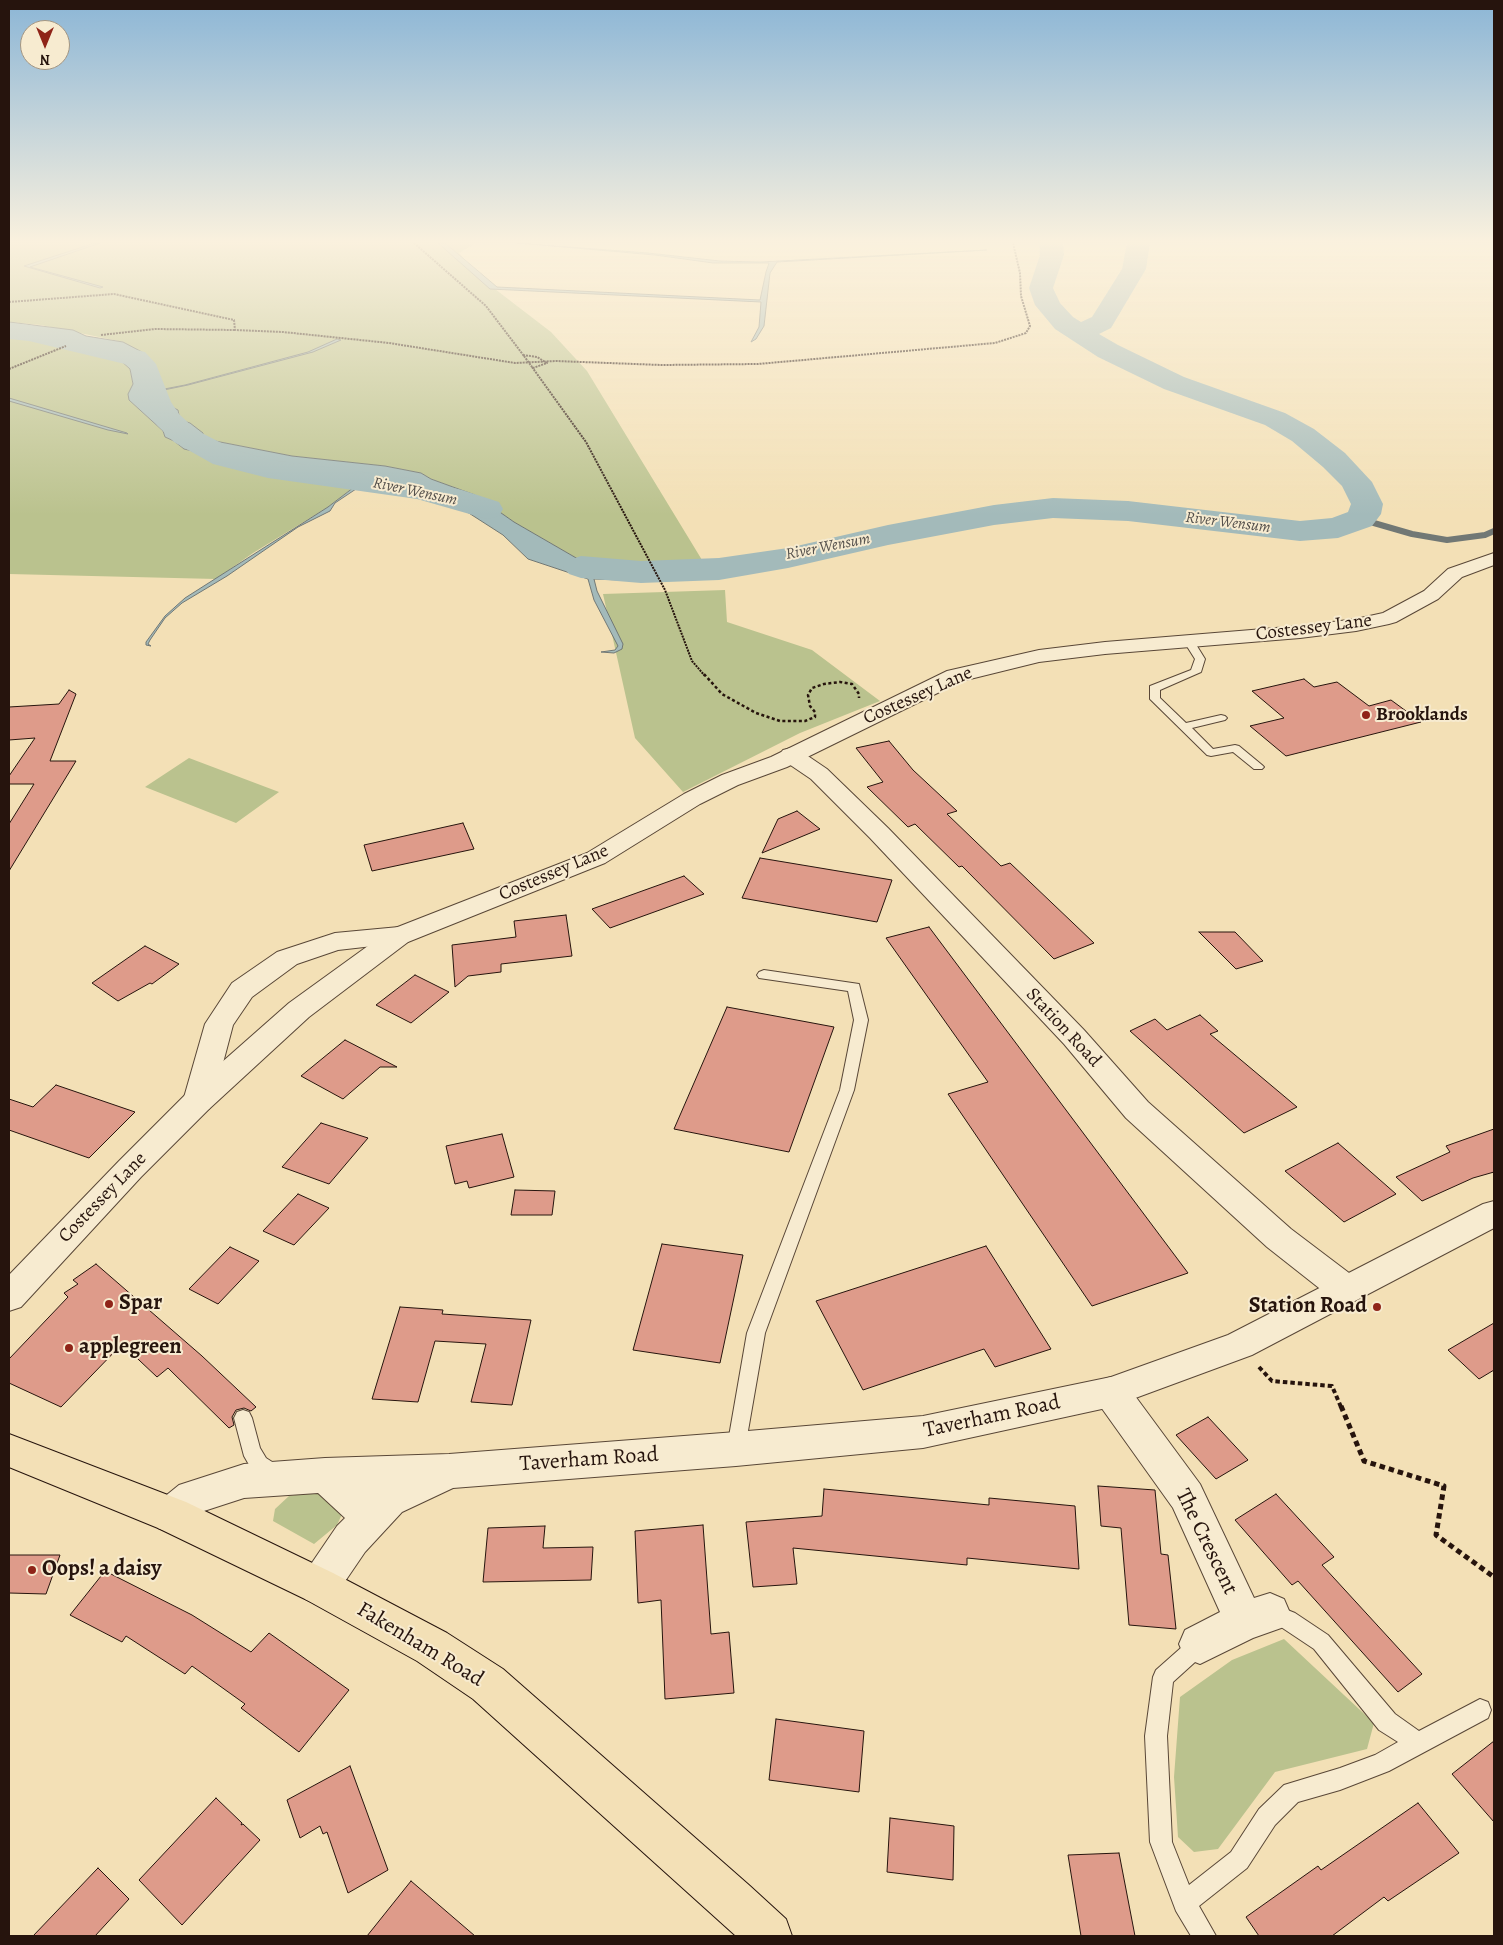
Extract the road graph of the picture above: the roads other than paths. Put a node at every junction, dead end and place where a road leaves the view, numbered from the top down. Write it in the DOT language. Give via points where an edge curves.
graph roads {
  1 [pos="1494,559"];
  2 [pos="1188,640"];
  3 [pos="1221,718"];
  4 [pos="1184,726"];
  5 [pos="791,755"];
  6 [pos="1258,767"];
  7 [pos="399,936"];
  8 [pos="764,975"];
  9 [pos="198,1101"];
  10 [pos="1494,1213"];
  11 [pos="1345,1289"];
  12 [pos="9,1297"];
  13 [pos="1111,1392"];
  14 [pos="243,1418"];
  15 [pos="736,1449"];
  16 [pos="9,1450"];
  17 [pos="449,1471"];
  18 [pos="325,1475"];
  19 [pos="282,1478"];
  20 [pos="172,1515"];
  21 [pos="372,1517"];
  22 [pos="319,1586"];
  23 [pos="1257,1617"];
  24 [pos="1200,1644"];
  25 [pos="1480,1710"];
  26 [pos="1418,1743"];
  27 [pos="1184,1903"];
  28 [pos="769,1936"];
  29 [pos="1204,1936"];
  1 -- 2 [label="street, Costessey Lane" via="1455,572 1430,595 1389,618 1309,631"];
  2 -- 4 [label="lane" via="1200,659 1196,672 1154,688 1155,699"];
  2 -- 5 [label="street, Costessey Lane" via="1039,656 955,676"];
  3 -- 4 [label="lane"];
  4 -- 6 [label="lane" via="1211,753 1235,748"];
  5 -- 7 [label="street, Costessey Lane" via="692,799 596,858"];
  5 -- 11 [label="street, Station Road" via="819,774 879,833 1074,1037 1138,1110 1279,1238"];
  7 -- 9 [label="street, Costessey Lane" via="299,1010"];
  7 -- 9 [label="street, Costessey Lane" via="335,942 287,958 242,990 218,1024"];
  8 -- 15 [label="lane" via="854,987 861,1020 847,1090 756,1333"];
  9 -- 12 [label="street, Costessey Lane"];
  10 -- 11 [label="street, Taverham Road"];
  11 -- 13 [label="street, Taverham Road" via="1240,1345"];
  13 -- 15 [label="street, Taverham Road" via="923,1432"];
  13 -- 23 [label="street, The Crescent" via="1187,1496"];
  14 -- 19 [label="lane" via="251,1450 259,1464"];
  15 -- 17 [label="street, Taverham Road"];
  16 -- 20 [label="main road, Fakenham Road"];
  17 -- 18 [label="street, Taverham Road"];
  17 -- 21 [label="street, Taverham Road" via="388,1500"];
  18 -- 19 [label="street, Taverham Road"];
  18 -- 21 [label="street"];
  19 -- 20 [label="street, Taverham Road" via="244,1481 192,1498"];
  20 -- 22 [label="main road, Fakenham Road"];
  21 -- 22 [label="street, Taverham Road" via="351,1539"];
  22 -- 28 [label="main road, Fakenham Road" via="432,1647 488,1684"];
  23 -- 24 [label="street"];
  23 -- 26 [label="lane" via="1288,1620 1321,1642 1387,1722"];
  24 -- 27 [label="lane" via="1163,1676 1156,1736 1161,1842"];
  25 -- 26 [label="lane"];
  26 -- 27 [label="lane" via="1381,1763 1292,1793 1267,1817 1240,1860"];
  27 -- 29 [label="lane"];
}
